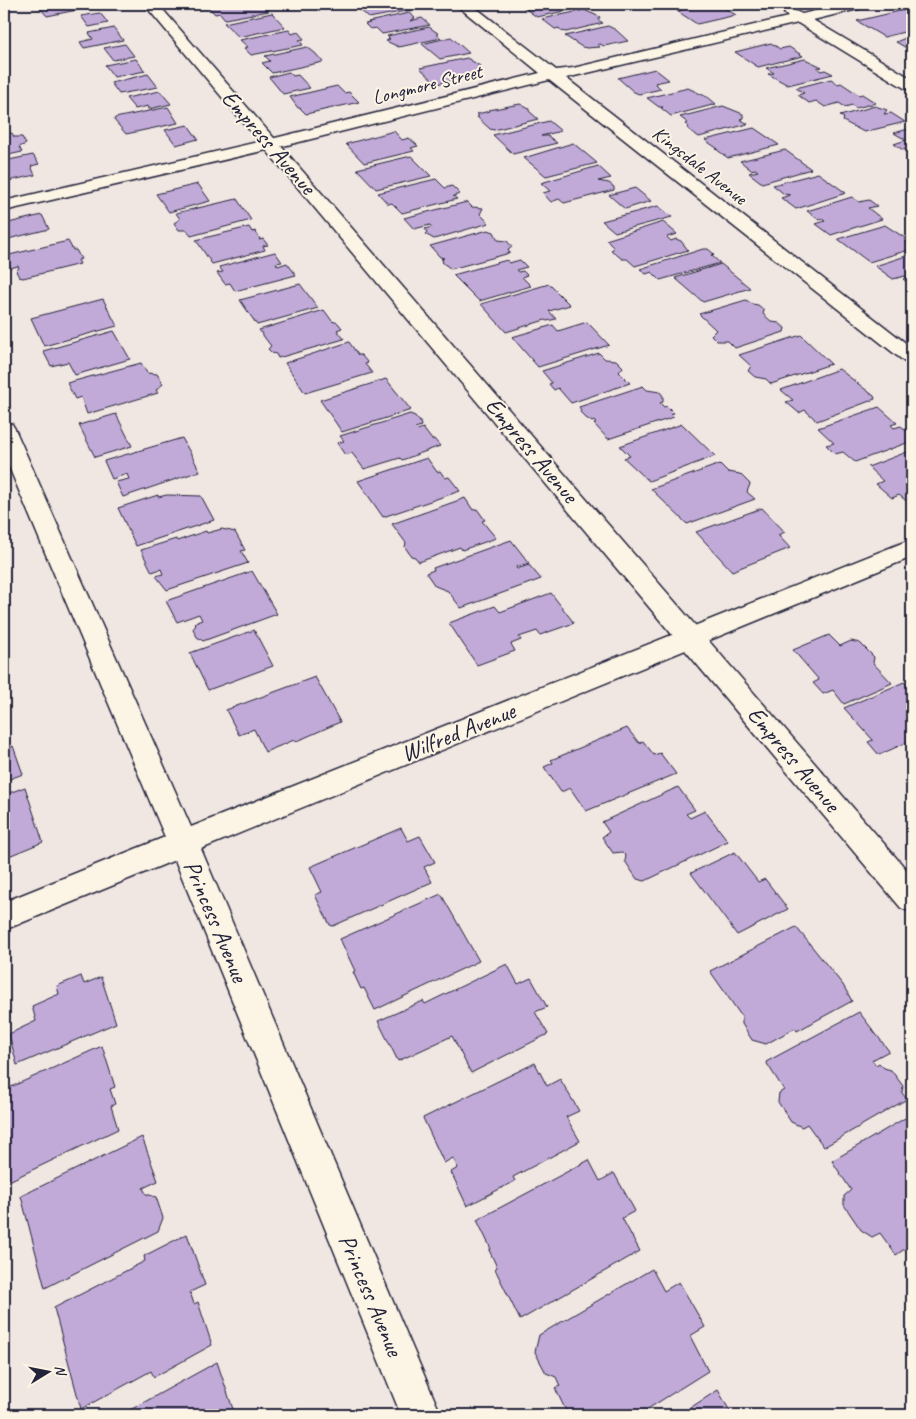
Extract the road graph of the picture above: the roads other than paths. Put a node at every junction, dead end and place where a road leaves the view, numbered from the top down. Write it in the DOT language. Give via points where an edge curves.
graph roads {
  1 [pos="151,4"];
  2 [pos="462,4"];
  3 [pos="775,4"];
  4 [pos="860,4"];
  5 [pos="798,18"];
  6 [pos="552,75"];
  7 [pos="912,86"];
  8 [pos="271,144"];
  9 [pos="4,206"];
  10 [pos="912,358"];
  11 [pos="4,429"];
  12 [pos="912,548"];
  13 [pos="692,637"];
  14 [pos="183,843"];
  15 [pos="912,898"];
  16 [pos="4,916"];
  17 [pos="421,1415"];
  1 -- 8 [label="street, Empress Avenue"];
  2 -- 6 [label="street, Kingsdale Avenue"];
  3 -- 5 [label="street"];
  4 -- 5 [label="street, Longmore Street"];
  5 -- 6 [label="street, Longmore Street" via="573,73"];
  5 -- 7 [label="street"];
  6 -- 8 [label="street, Longmore Street"];
  6 -- 10 [label="street, Kingsdale Avenue"];
  8 -- 9 [label="street, Longmore Street"];
  8 -- 13 [label="street, Empress Avenue"];
  11 -- 14 [label="street, Princess Avenue"];
  12 -- 13 [label="street, Wilfred Avenue"];
  13 -- 14 [label="street, Wilfred Avenue"];
  13 -- 15 [label="street, Empress Avenue"];
  14 -- 16 [label="street, Wilfred Avenue"];
  14 -- 17 [label="street, Princess Avenue"];
}
